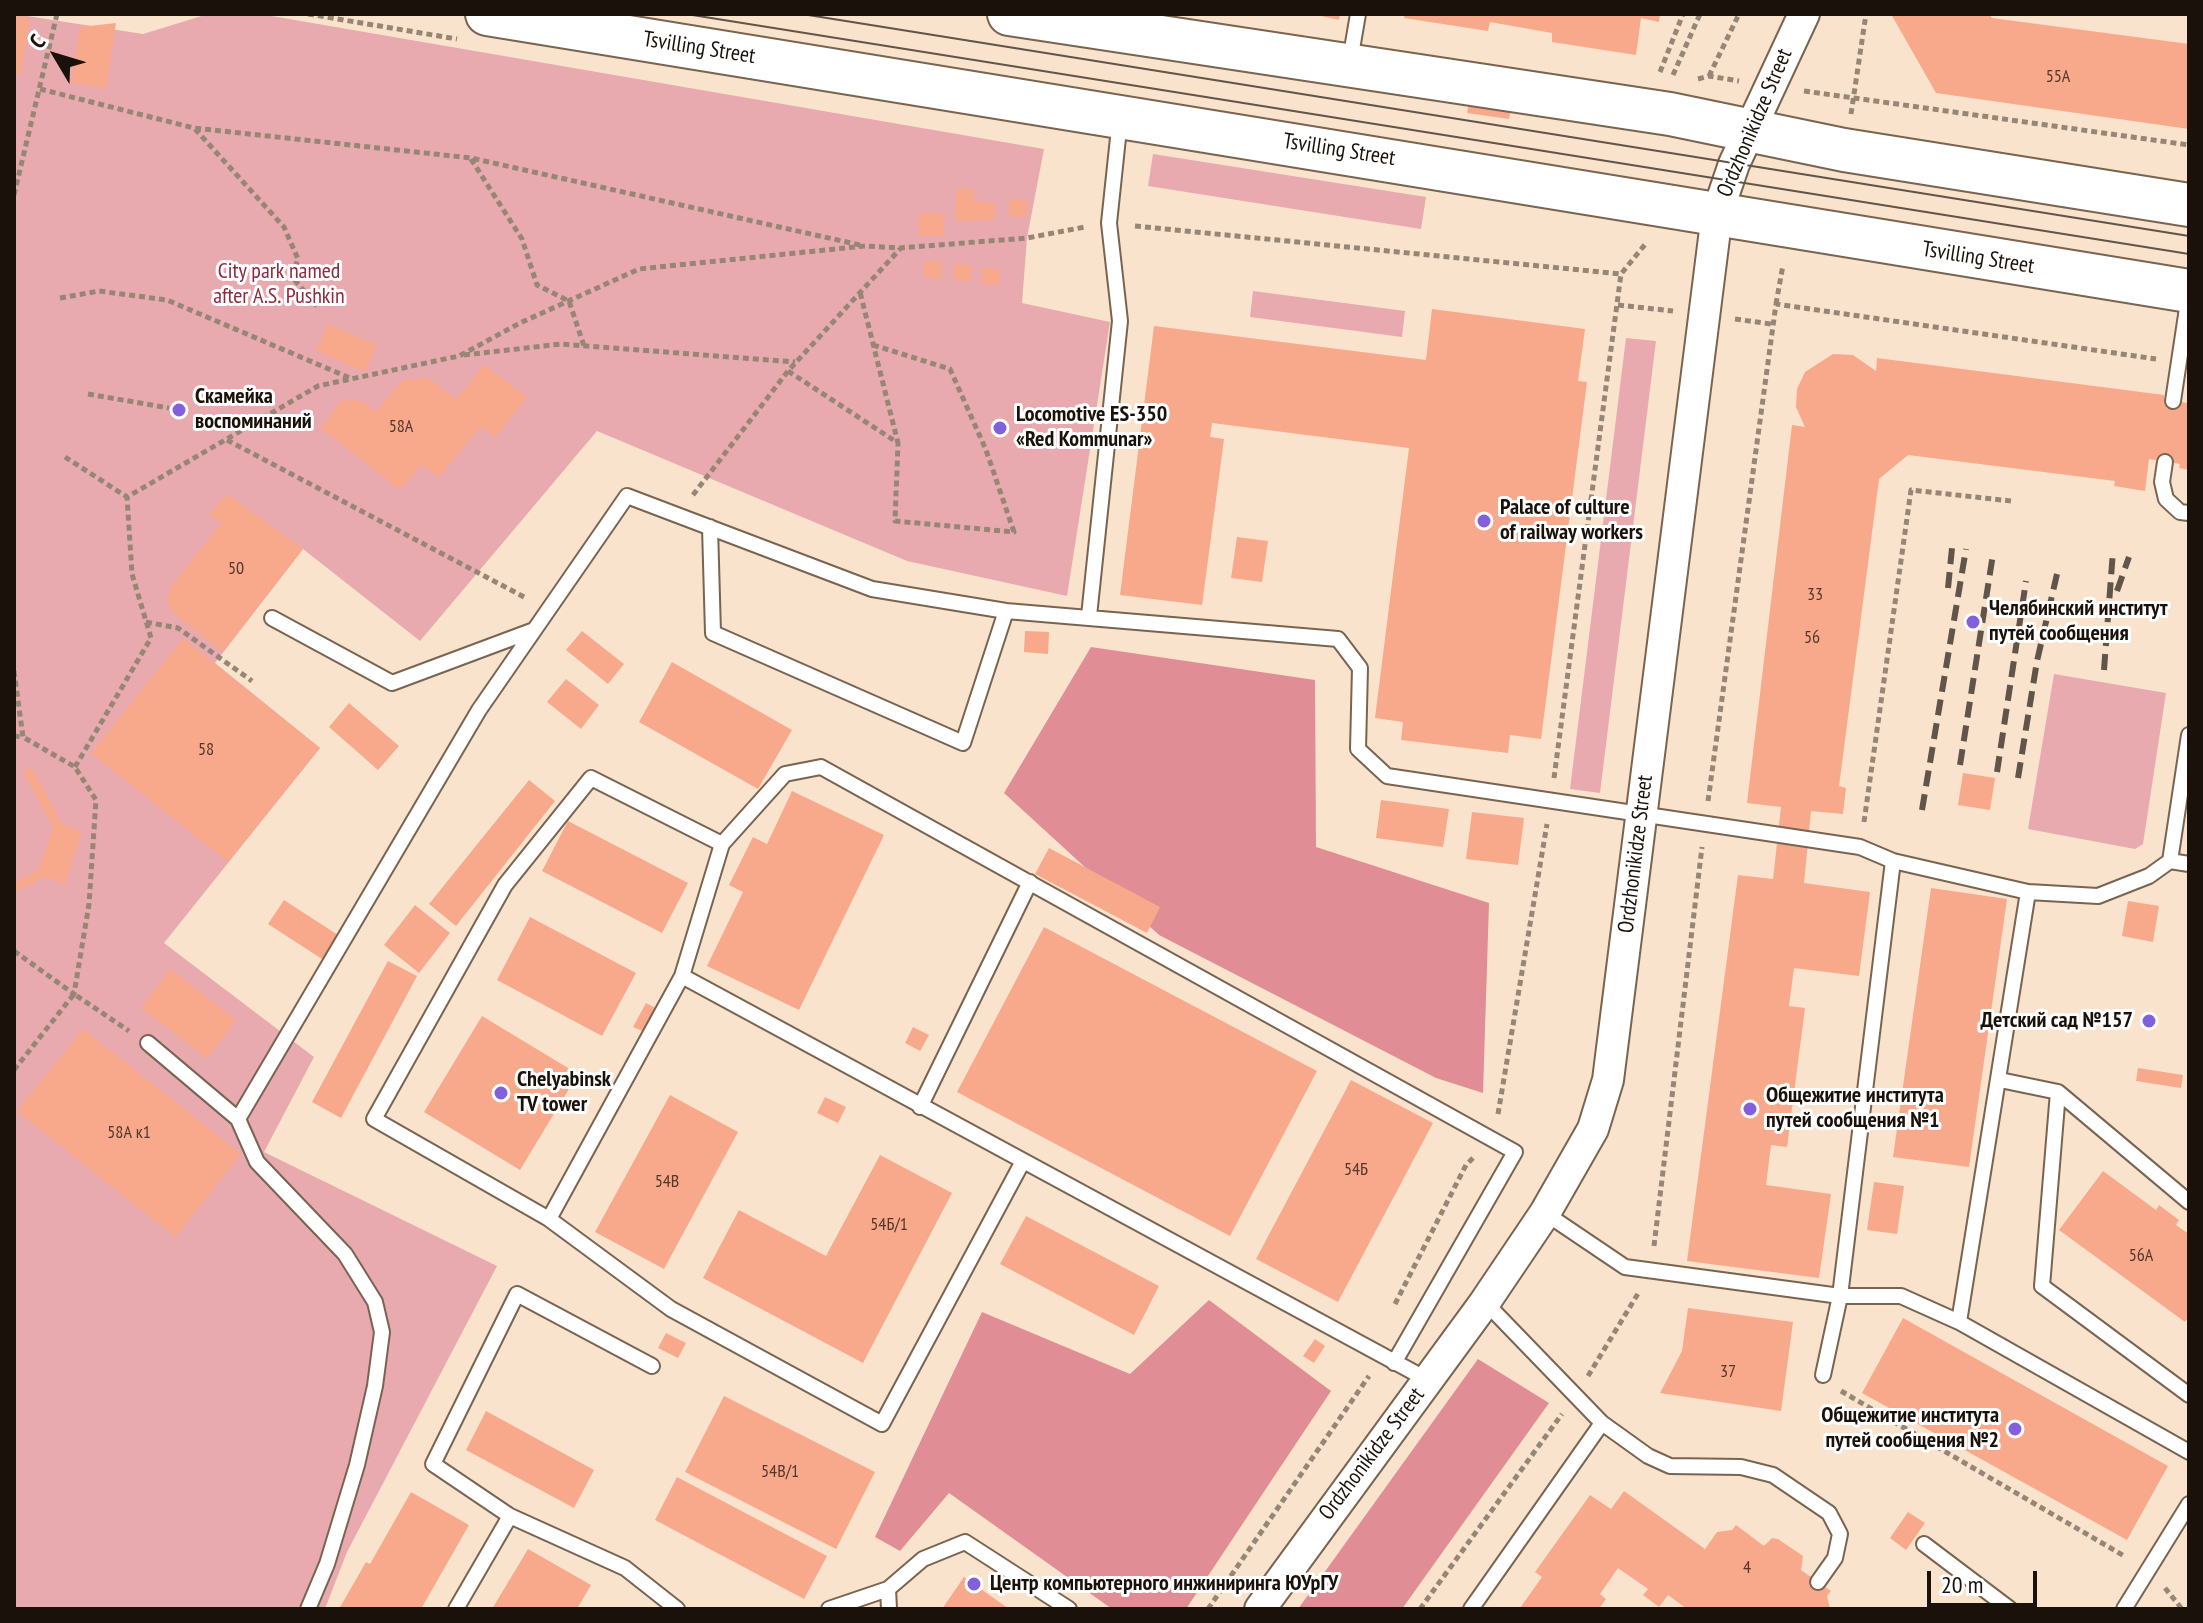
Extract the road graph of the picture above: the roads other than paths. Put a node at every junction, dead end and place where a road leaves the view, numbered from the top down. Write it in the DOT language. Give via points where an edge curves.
graph roads {
  1 [pos="487,14"];
  2 [pos="1009,14"];
  3 [pos="1358,14"];
  4 [pos="1804,14"];
  5 [pos="1350,65"];
  6 [pos="1120,114"];
  7 [pos="1749,131"];
  8 [pos="2189,205"];
  9 [pos="1717,214"];
  10 [pos="2189,292"];
  11 [pos="2173,401"];
  12 [pos="2165,462"];
  13 [pos="2189,513"];
  14 [pos="710,527"];
  15 [pos="1006,611"];
  16 [pos="1089,616"];
  17 [pos="272,618"];
  18 [pos="535,630"];
  19 [pos="2189,735"];
  20 [pos="1641,816"];
  21 [pos="722,844"];
  22 [pos="1893,861"];
  23 [pos="2170,861"];
  24 [pos="2189,864"];
  25 [pos="1030,882"];
  26 [pos="2028,892"];
  27 [pos="682,976"];
  28 [pos="148,1043"];
  29 [pos="2000,1080"];
  30 [pos="2058,1092"];
  31 [pos="920,1107"];
  32 [pos="238,1119"];
  33 [pos="1022,1163"];
  34 [pos="2189,1202"];
  35 [pos="1545,1213"];
  36 [pos="549,1219"];
  37 [pos="1840,1296"];
  38 [pos="1485,1302"];
  39 [pos="1959,1322"];
  40 [pos="1388,1359"];
  41 [pos="652,1366"];
  42 [pos="1823,1375"];
  43 [pos="1428,1380"];
  44 [pos="2189,1395"];
  45 [pos="1602,1423"];
  46 [pos="2189,1452"];
  47 [pos="2189,1504"];
  48 [pos="510,1516"];
  49 [pos="1924,1544"];
  50 [pos="1818,1582"];
  51 [pos="888,1589"];
  52 [pos="308,1609"];
  53 [pos="456,1609"];
  54 [pos="677,1609"];
  55 [pos="829,1609"];
  56 [pos="889,1609"];
  57 [pos="1069,1609"];
  58 [pos="1260,1609"];
  59 [pos="1471,1609"];
  60 [pos="2010,1609"];
  61 [pos="2124,1609"];
  1 -- 6 [label="main road, Tsvilling Street"];
  2 -- 5 [label="main road"];
  3 -- 5 [label="lane"];
  4 -- 7 [label="street, Ordzhonikidze Street"];
  5 -- 7 [label="main road"];
  6 -- 9 [label="main road, Tsvilling Street"];
  6 -- 16 [label="lane" via="1109,223 1120,321"];
  7 -- 8 [label="main road"];
  7 -- 9 [label="street, Ordzhonikidze Street"];
  9 -- 10 [label="main road, Tsvilling Street"];
  9 -- 20 [label="street, Ordzhonikidze Street"];
  10 -- 11 [label="lane"];
  12 -- 13 [label="lane" via="2166,499"];
  14 -- 15 [label="lane" via="872,589"];
  14 -- 15 [label="lane" via="713,633 963,743"];
  14 -- 18 [label="lane" via="627,496"];
  15 -- 16 [label="lane"];
  16 -- 20 [label="lane" via="1338,639 1360,668 1358,749 1387,776"];
  17 -- 18 [label="lane" via="392,683"];
  18 -- 32 [label="lane" via="479,710"];
  19 -- 23 [label="lane"];
  20 -- 22 [label="lane" via="1860,847"];
  20 -- 35 [label="street, Ordzhonikidze Street" via="1608,1080 1593,1129"];
  21 -- 25 [label="lane" via="785,774 821,767"];
  21 -- 27 [label="lane"];
  21 -- 36 [label="lane" via="591,778 505,885 374,1119"];
  22 -- 26 [label="lane"];
  22 -- 37 [label="lane"];
  23 -- 24 [label="lane"];
  23 -- 26 [label="lane" via="2149,876 2098,896"];
  25 -- 31 [label="lane"];
  25 -- 40 [label="lane" via="1515,1152"];
  26 -- 29 [label="lane"];
  27 -- 31 [label="lane"];
  27 -- 36 [label="lane"];
  28 -- 32 [label="lane"];
  29 -- 30 [label="lane"];
  29 -- 39 [label="lane"];
  30 -- 34 [label="lane"];
  30 -- 44 [label="lane" via="2042,1286"];
  31 -- 33 [label="lane"];
  32 -- 52 [label="lane" via="257,1162 345,1254 375,1302 382,1332 357,1465"];
  33 -- 36 [label="lane" via="882,1424 671,1309"];
  33 -- 40 [label="lane"];
  35 -- 37 [label="lane" via="1625,1267"];
  35 -- 38 [label="street, Ordzhonikidze Street"];
  37 -- 39 [label="lane" via="1901,1296"];
  37 -- 42 [label="lane"];
  38 -- 43 [label="street, Ordzhonikidze Street"];
  38 -- 45 [label="lane"];
  39 -- 46 [label="lane"];
  40 -- 43 [label="lane"];
  41 -- 48 [label="lane" via="517,1294 433,1464"];
  43 -- 58 [label="street, Ordzhonikidze Street"];
  45 -- 50 [label="lane" via="1670,1466 1741,1467 1773,1475 1829,1513 1840,1534 1835,1558"];
  45 -- 59 [label="lane"];
  47 -- 61 [label="lane"];
  48 -- 53 [label="lane"];
  48 -- 54 [label="lane" via="625,1568"];
  49 -- 60 [label="lane"];
  51 -- 55 [label="lane"];
  51 -- 56 [label="lane"];
  51 -- 57 [label="lane" via="923,1559 965,1542"];
}
